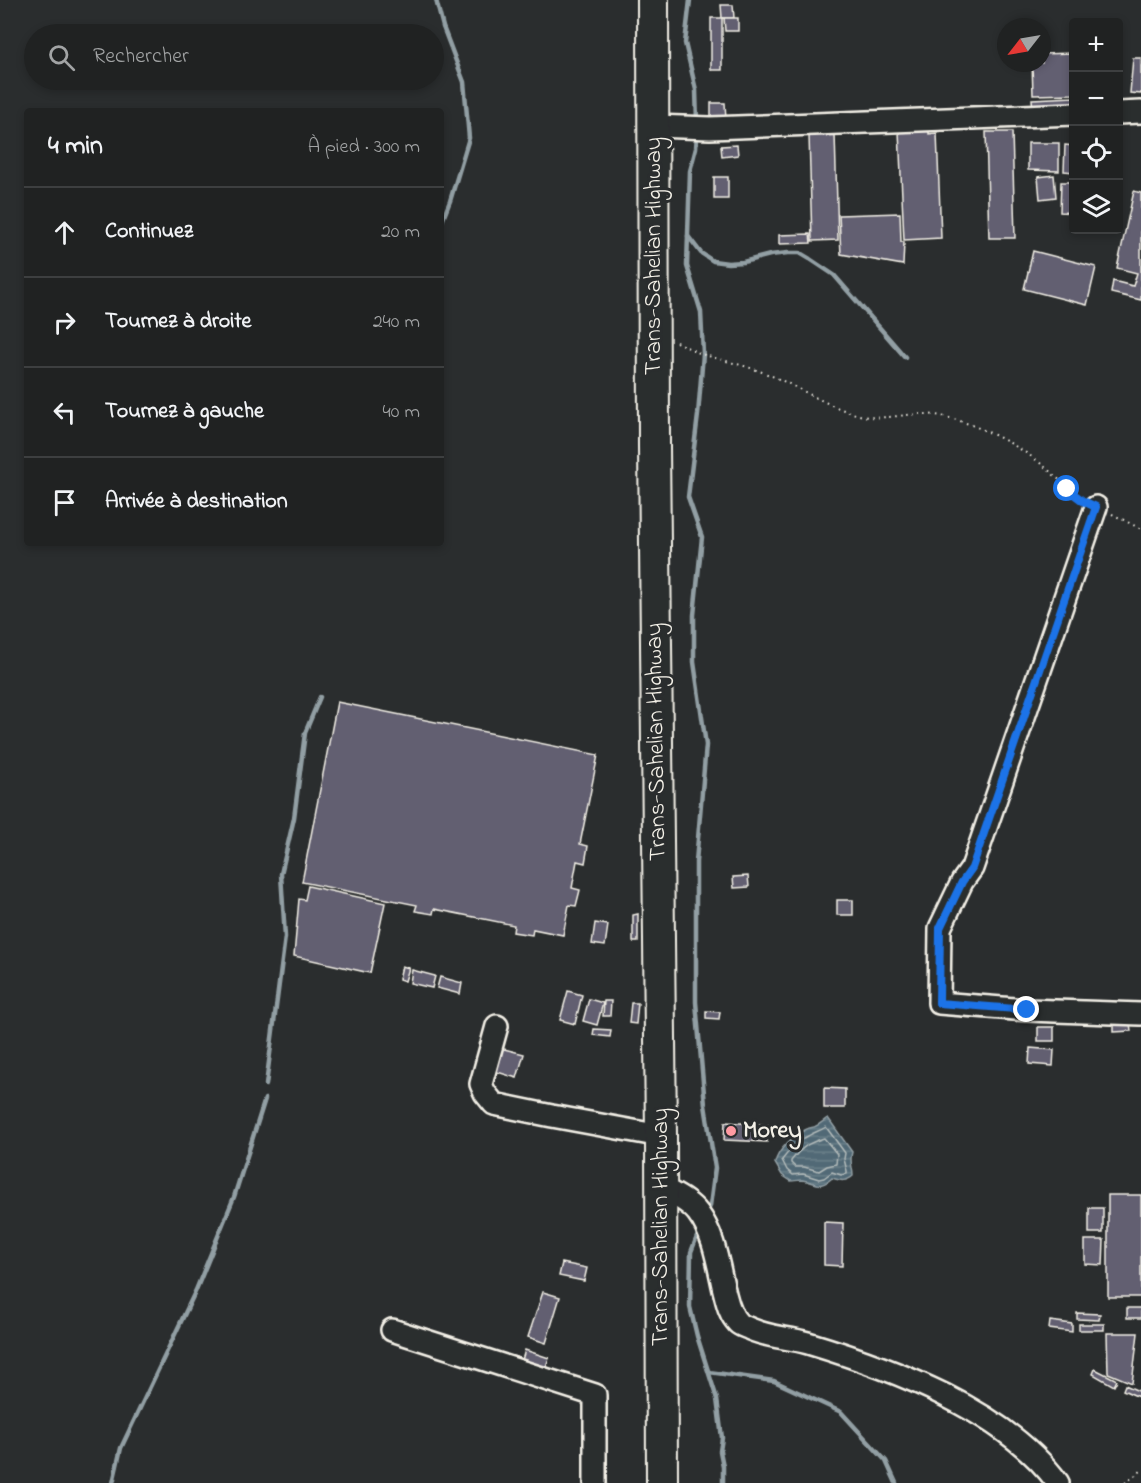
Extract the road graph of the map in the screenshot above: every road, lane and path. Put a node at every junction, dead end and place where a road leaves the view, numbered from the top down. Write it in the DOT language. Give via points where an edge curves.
graph roads {
  1 [pos="652,0"];
  2 [pos="1141,112"];
  3 [pos="1123,113"];
  4 [pos="1069,114"];
  5 [pos="654,126"];
  6 [pos="654,333"];
  7 [pos="1096,507"];
  8 [pos="1141,529"];
  9 [pos="1141,1014"];
  10 [pos="497,1026"];
  11 [pos="661,1136"];
  12 [pos="661,1187"];
  13 [pos="392,1330"];
  14 [pos="1141,1472"];
  15 [pos="595,1483"];
  16 [pos="662,1483"];
  17 [pos="1058,1483"];
  18 [pos="1125,1483"];
  1 -- 5 [label="highway, Trans-Sahelian Highway"];
  2 -- 3 [label="street"];
  4 -- 5 [label="street" via="711,128"];
  5 -- 6 [label="highway, Trans-Sahelian Highway"];
  6 -- 7 [label="path" via="703,354 762,372 839,409 866,416 914,413 964,422 1026,454 1067,489"];
  6 -- 11 [label="highway, Trans-Sahelian Highway"];
  7 -- 8 [label="path"];
  7 -- 9 [label="street" via="972,868 940,928 939,1003"];
  10 -- 11 [label="street" via="482,1084 494,1104"];
  11 -- 12 [label="highway, Trans-Sahelian Highway"];
  12 -- 16 [label="highway, Trans-Sahelian Highway"];
  12 -- 17 [label="street" via="698,1212 710,1233 728,1308 739,1324 764,1335 805,1342 896,1372 970,1409 1017,1440"];
  13 -- 15 [label="street" via="595,1395"];
  14 -- 18 [label="path"];
}
